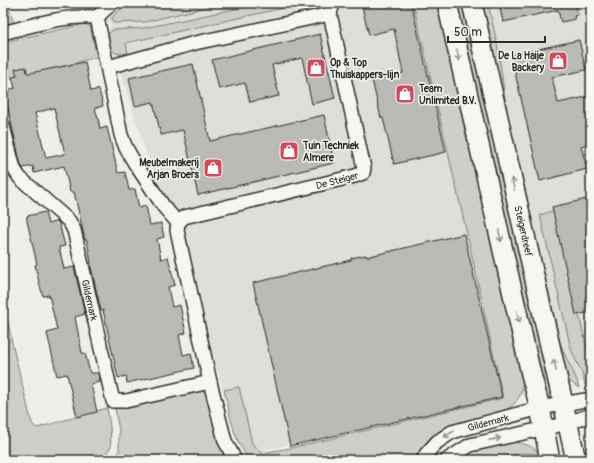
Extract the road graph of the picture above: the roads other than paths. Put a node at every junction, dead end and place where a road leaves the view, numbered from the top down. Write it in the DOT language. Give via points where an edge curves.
graph roads {
  1 [pos="112,3"];
  2 [pos="447,3"];
  3 [pos="472,3"];
  4 [pos="331,8"];
  5 [pos="98,17"];
  6 [pos="3,33"];
  7 [pos="108,67"];
  8 [pos="3,126"];
  9 [pos="178,223"];
  10 [pos="210,382"];
  11 [pos="591,399"];
  12 [pos="564,403"];
  13 [pos="540,408"];
  14 [pos="591,415"];
  15 [pos="568,423"];
  16 [pos="544,428"];
  17 [pos="235,460"];
  18 [pos="423,460"];
  19 [pos="447,460"];
  20 [pos="550,460"];
  21 [pos="576,460"];
  1 -- 5 [label="street"];
  2 -- 13 [label="main road, one-way"];
  12 -- 3 [label="main road, Steigerdreef, one-way"];
  4 -- 7 [label="street, De Steiger"];
  4 -- 9 [label="street, De Steiger" via="363,173 184,217"];
  5 -- 6 [label="street" via="60,19"];
  5 -- 7 [label="street"];
  7 -- 9 [label="street" via="121,135 126,148 164,207"];
  8 -- 10 [label="street, Gildemark" via="14,169 20,178 69,221 74,230 113,402"];
  9 -- 10 [label="street" via="177,230"];
  10 -- 17 [label="street" via="225,441"];
  11 -- 12 [label="street, Gildemark"];
  12 -- 13 [label="street, Gildemark"];
  12 -- 15 [label="main road, Steigerdreef"];
  13 -- 16 [label="main road"];
  13 -- 18 [label="street, Gildemark, one-way" via="452,432 437,442"];
  14 -- 15 [label="street, Gildemark"];
  15 -- 16 [label="street, Gildemark"];
  15 -- 21 [label="main road, Steigerdreef"];
  19 -- 16 [label="street, Gildemark, one-way" via="470,445"];
  16 -- 20 [label="main road"];
}
